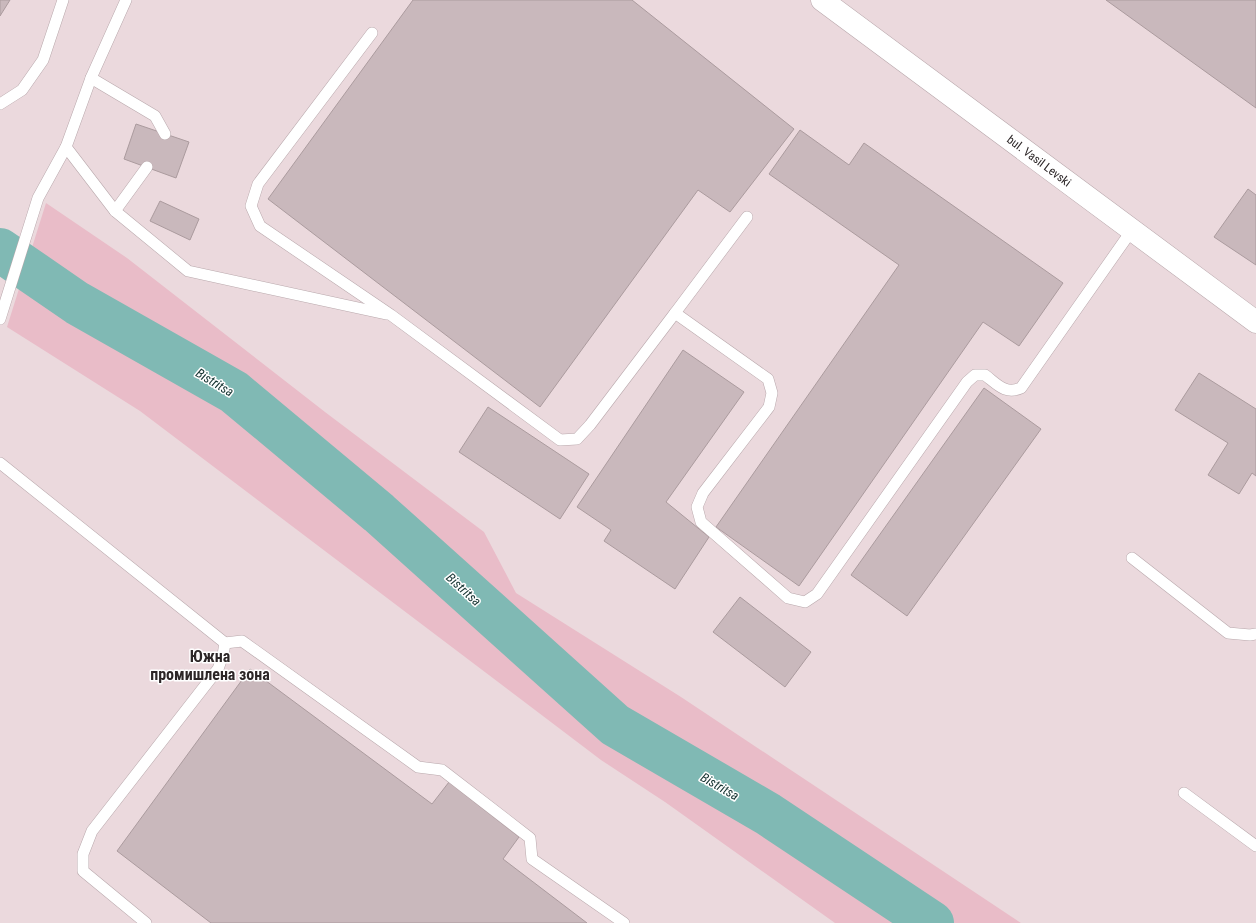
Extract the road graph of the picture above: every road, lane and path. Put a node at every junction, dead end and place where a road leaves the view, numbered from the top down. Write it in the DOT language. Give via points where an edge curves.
graph roads {
  1 [pos="63,0"];
  2 [pos="126,0"];
  3 [pos="822,0"];
  4 [pos="372,33"];
  5 [pos="91,78"];
  6 [pos="0,104"];
  7 [pos="165,134"];
  8 [pos="66,147"];
  9 [pos="147,167"];
  10 [pos="115,211"];
  11 [pos="747,218"];
  12 [pos="1132,230"];
  13 [pos="675,313"];
  14 [pos="1253,314"];
  15 [pos="392,315"];
  16 [pos="0,319"];
  17 [pos="0,463"];
  18 [pos="1132,558"];
  19 [pos="1256,634"];
  20 [pos="225,644"];
  21 [pos="1184,793"];
  22 [pos="1256,846"];
  23 [pos="146,923"];
  24 [pos="624,923"];
  1 -- 6 [label="lane" via="42,60 22,90"];
  2 -- 5 [label="lane"];
  3 -- 12 [label="street, bul. Vasil Levski"];
  4 -- 15 [label="lane" via="258,184 251,206 260,226"];
  5 -- 7 [label="lane" via="156,116"];
  5 -- 8 [label="lane"];
  8 -- 10 [label="lane"];
  8 -- 16 [label="lane" via="38,198"];
  9 -- 10 [label="lane"];
  10 -- 15 [label="lane" via="188,271"];
  11 -- 13 [label="lane"];
  12 -- 13 [label="lane" via="1021,388 1014,391 1004,390 985,375 975,376 967,382 817,594 805,602 788,598 701,522 697,507 703,493 769,407 772,393 768,379"];
  12 -- 14 [label="street, bul. Vasil Levski"];
  13 -- 15 [label="lane" via="590,425 577,439 560,440"];
  17 -- 20 [label="lane"];
  18 -- 19 [label="lane" via="1228,633"];
  20 -- 23 [label="lane" via="218,670 92,831 82,854 83,871"];
  20 -- 24 [label="lane" via="242,641 418,767 442,770 530,838 532,859"];
  21 -- 22 [label="lane"];
}
